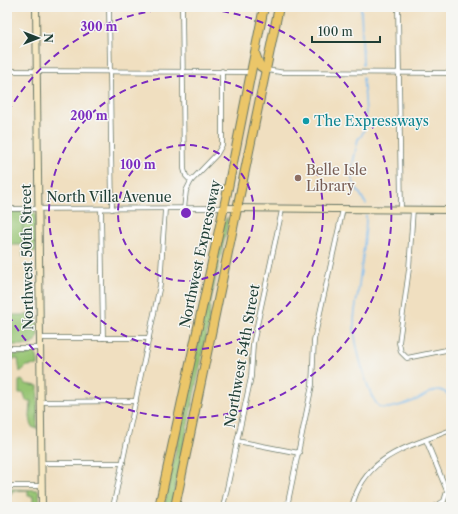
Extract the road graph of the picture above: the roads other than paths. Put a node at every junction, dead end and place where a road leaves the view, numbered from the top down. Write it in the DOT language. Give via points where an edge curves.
graph roads {
  1 [pos="36,7"];
  2 [pos="109,7"];
  3 [pos="182,7"];
  4 [pos="264,7"];
  5 [pos="279,7"];
  6 [pos="398,7"];
  7 [pos="255,52"];
  8 [pos="266,70"];
  9 [pos="7,71"];
  10 [pos="37,71"];
  11 [pos="110,71"];
  12 [pos="183,71"];
  13 [pos="222,71"];
  14 [pos="251,72"];
  15 [pos="399,72"];
  16 [pos="451,72"];
  17 [pos="191,181"];
  18 [pos="223,208"];
  19 [pos="237,208"];
  20 [pos="7,209"];
  21 [pos="38,209"];
  22 [pos="102,209"];
  23 [pos="112,209"];
  24 [pos="165,209"];
  25 [pos="184,209"];
  26 [pos="401,209"];
  27 [pos="282,210"];
  28 [pos="343,210"];
  29 [pos="413,210"];
  30 [pos="451,210"];
  31 [pos="40,338"];
  32 [pos="103,338"];
  33 [pos="149,338"];
  34 [pos="7,348"];
  35 [pos="40,348"];
  36 [pos="451,349"];
  37 [pos="136,400"];
  38 [pos="41,402"];
  39 [pos="451,430"];
  40 [pos="426,440"];
  41 [pos="237,441"];
  42 [pos="299,453"];
  43 [pos="42,463"];
  44 [pos="123,463"];
  45 [pos="7,486"];
  46 [pos="42,486"];
  47 [pos="42,507"];
  48 [pos="114,507"];
  49 [pos="159,507"];
  50 [pos="175,507"];
  51 [pos="223,507"];
  52 [pos="288,507"];
  53 [pos="352,507"];
  54 [pos="434,507"];
  1 -- 10 [label="street, Northwest 50th Street"];
  2 -- 11 [label="street"];
  3 -- 12 [label="street"];
  4 -- 7 [label="highway, Northwest Expressway"];
  5 -- 8 [label="highway, Northwest Expressway"];
  6 -- 15 [label="street"];
  7 -- 8 [label="highway" via="260,66"];
  7 -- 14 [label="highway, Northwest Expressway"];
  8 -- 15 [label="street"];
  8 -- 19 [label="highway, Northwest Expressway"];
  9 -- 10 [label="street"];
  10 -- 11 [label="street"];
  10 -- 21 [label="street, Northwest 50th Street"];
  11 -- 12 [label="street"];
  11 -- 23 [label="street"];
  12 -- 13 [label="street"];
  12 -- 17 [label="street" via="184,169"];
  13 -- 14 [label="street"];
  13 -- 17 [label="street" via="222,145 217,154"];
  14 -- 18 [label="highway, Northwest Expressway"];
  15 -- 16 [label="street"];
  15 -- 26 [label="street"];
  17 -- 25 [label="street" via="186,191"];
  18 -- 19 [label="street, North Villa Avenue"];
  18 -- 25 [label="street, North Villa Avenue"];
  18 -- 49 [label="highway, Northwest Expressway"];
  19 -- 27 [label="street, North Villa Avenue"];
  19 -- 50 [label="highway, Northwest Expressway"];
  20 -- 21 [label="street, North Villa Avenue"];
  21 -- 22 [label="street, North Villa Avenue"];
  21 -- 31 [label="street, Northwest 50th Street"];
  22 -- 23 [label="street, North Villa Avenue"];
  22 -- 32 [label="street"];
  23 -- 24 [label="street, North Villa Avenue"];
  24 -- 25 [label="street, North Villa Avenue"];
  24 -- 33 [label="street" via="160,285"];
  26 -- 28 [label="street, North Villa Avenue"];
  26 -- 29 [label="street, North Villa Avenue"];
  27 -- 28 [label="street, North Villa Avenue"];
  27 -- 41 [label="street, Northwest 54th Street" via="253,344 251,377"];
  28 -- 42 [label="street" via="314,340 312,385"];
  29 -- 30 [label="street, North Villa Avenue"];
  29 -- 36 [label="street" via="409,269 399,343 401,352 407,358"];
  31 -- 32 [label="street"];
  31 -- 35 [label="street, Northwest 50th Street"];
  32 -- 33 [label="street"];
  33 -- 37 [label="street"];
  34 -- 35 [label="street"];
  35 -- 38 [label="street, Northwest 50th Street"];
  37 -- 38 [label="street"];
  37 -- 44 [label="street"];
  38 -- 43 [label="street, Northwest 50th Street"];
  39 -- 40 [label="street"];
  40 -- 53 [label="street" via="391,454 368,472"];
  40 -- 54 [label="street" via="447,491 444,501"];
  41 -- 42 [label="street"];
  41 -- 51 [label="street, Northwest 54th Street"];
  42 -- 52 [label="street"];
  43 -- 44 [label="street"];
  43 -- 46 [label="street, Northwest 50th Street"];
  44 -- 48 [label="street"];
  45 -- 46 [label="street"];
  46 -- 47 [label="street, Northwest 50th Street"];
}
